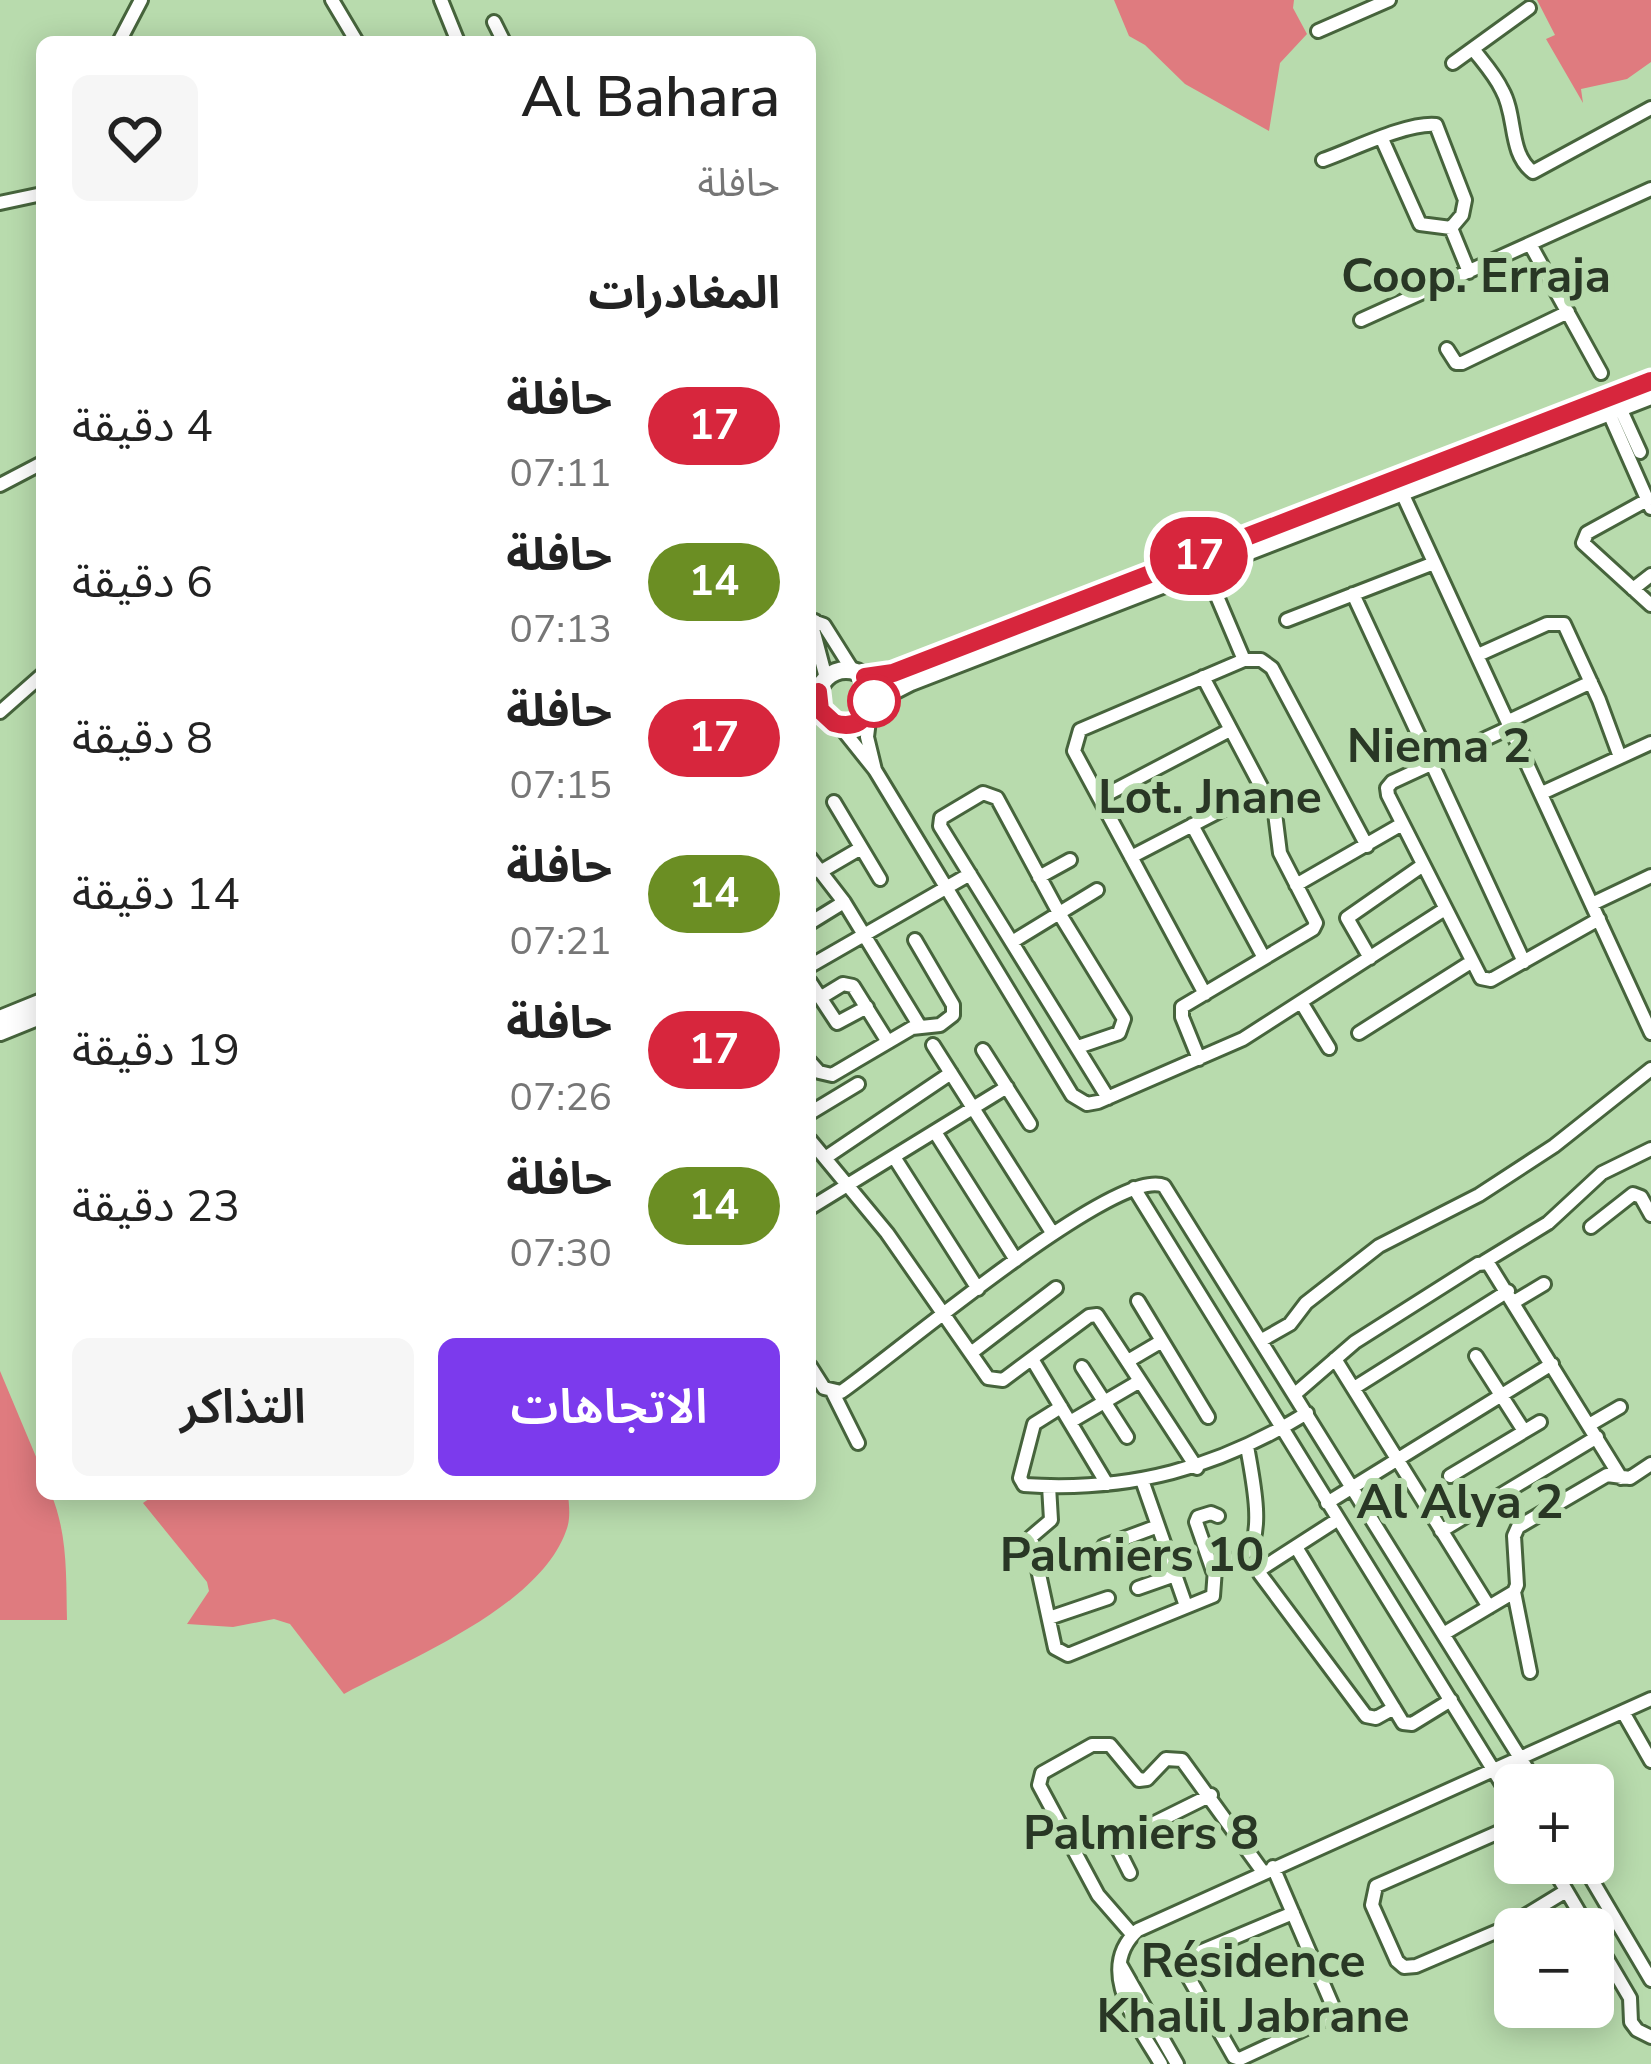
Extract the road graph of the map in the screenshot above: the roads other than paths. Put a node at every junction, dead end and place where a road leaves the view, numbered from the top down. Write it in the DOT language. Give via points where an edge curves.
graph roads {
  1 [pos="141,0"];
  2 [pos="332,0"];
  3 [pos="441,0"];
  4 [pos="1389,0"];
  5 [pos="1529,8"];
  6 [pos="494,22"];
  7 [pos="1318,31"];
  8 [pos="122,36"];
  9 [pos="353,36"];
  10 [pos="456,36"];
  11 [pos="502,36"];
  12 [pos="1473,49"];
  13 [pos="1453,64"];
  14 [pos="1651,108"];
  15 [pos="1382,139"];
  16 [pos="1323,160"];
  17 [pos="1651,188"];
  18 [pos="36,199"];
  19 [pos="0,203"];
  20 [pos="1451,228"];
  21 [pos="1530,244"];
  22 [pos="1469,272"];
  23 [pos="1568,313"];
  24 [pos="1360,320"];
  25 [pos="1447,349"];
  26 [pos="1601,374"];
  27 [pos="1651,380"];
  28 [pos="1651,396"];
  29 [pos="1614,411"];
  30 [pos="1640,452"];
  31 [pos="36,466"];
  32 [pos="0,485"];
  33 [pos="1402,495"];
  34 [pos="1649,504"];
  35 [pos="1434,563"];
  36 [pos="1205,568"];
  37 [pos="1651,575"];
  38 [pos="1633,589"];
  39 [pos="1354,594"];
  40 [pos="1651,605"];
  41 [pos="1287,620"];
  42 [pos="816,621"];
  43 [pos="1478,655"];
  44 [pos="1244,660"];
  45 [pos="859,674"];
  46 [pos="1203,677"];
  47 [pos="36,680"];
  48 [pos="1591,682"];
  49 [pos="818,689"];
  50 [pos="872,707"];
  51 [pos="0,712"];
  52 [pos="826,723"];
  53 [pos="1510,724"];
  54 [pos="1230,730"];
  55 [pos="1651,743"];
  56 [pos="1620,757"];
  57 [pos="1431,764"];
  58 [pos="875,770"];
  59 [pos="1262,788"];
  60 [pos="1542,793"];
  61 [pos="1100,798"];
  62 [pos="834,802"];
  63 [pos="1402,824"];
  64 [pos="1192,825"];
  65 [pos="1367,846"];
  66 [pos="862,848"];
  67 [pos="1131,856"];
  68 [pos="1070,860"];
  69 [pos="816,866"];
  70 [pos="1423,866"];
  71 [pos="970,874"];
  72 [pos="822,875"];
  73 [pos="1039,877"];
  74 [pos="1651,877"];
  75 [pos="880,879"];
  76 [pos="816,880"];
  77 [pos="1296,885"];
  78 [pos="945,889"];
  79 [pos="1097,890"];
  80 [pos="844,902"];
  81 [pos="1592,904"];
  82 [pos="1445,909"];
  83 [pos="1059,913"];
  84 [pos="816,919"];
  85 [pos="1599,919"];
  86 [pos="864,935"];
  87 [pos="1093,938"];
  88 [pos="915,940"];
  89 [pos="1012,941"];
  90 [pos="1079,946"];
  91 [pos="1264,958"];
  92 [pos="1370,958"];
  93 [pos="1471,962"];
  94 [pos="1524,962"];
  95 [pos="816,963"];
  96 [pos="816,992"];
  97 [pos="1205,994"];
  98 [pos="820,998"];
  99 [pos="1301,1002"];
  100 [pos="36,1004"];
  101 [pos="867,1007"];
  102 [pos="36,1018"];
  103 [pos="0,1019"];
  104 [pos="920,1025"];
  105 [pos="0,1033"];
  106 [pos="1359,1033"];
  107 [pos="1651,1034"];
  108 [pos="888,1042"];
  109 [pos="933,1045"];
  110 [pos="1078,1047"];
  111 [pos="1329,1048"];
  112 [pos="982,1050"];
  113 [pos="1199,1059"];
  114 [pos="816,1069"];
  115 [pos="1651,1069"];
  116 [pos="951,1073"];
  117 [pos="858,1084"];
  118 [pos="1006,1087"];
  119 [pos="1108,1098"];
  120 [pos="973,1108"];
  121 [pos="816,1109"];
  122 [pos="1030,1124"];
  123 [pos="935,1132"];
  124 [pos="816,1147"];
  125 [pos="1651,1149"];
  126 [pos="894,1157"];
  127 [pos="825,1158"];
  128 [pos="847,1186"];
  129 [pos="1133,1188"];
  130 [pos="816,1204"];
  131 [pos="1651,1215"];
  132 [pos="1591,1227"];
  133 [pos="1053,1234"];
  134 [pos="1016,1260"];
  135 [pos="1484,1262"];
  136 [pos="1544,1284"];
  137 [pos="1056,1288"];
  138 [pos="978,1289"];
  139 [pos="1511,1296"];
  140 [pos="1138,1301"];
  141 [pos="944,1314"];
  142 [pos="1262,1340"];
  143 [pos="1162,1341"];
  144 [pos="971,1353"];
  145 [pos="1476,1356"];
  146 [pos="1032,1359"];
  147 [pos="1335,1359"];
  148 [pos="1129,1361"];
  149 [pos="1552,1364"];
  150 [pos="1082,1367"];
  151 [pos="816,1375"];
  152 [pos="1140,1381"];
  153 [pos="1354,1388"];
  154 [pos="832,1393"];
  155 [pos="1295,1394"];
  156 [pos="1501,1395"];
  157 [pos="1104,1402"];
  158 [pos="1061,1407"];
  159 [pos="1620,1407"];
  160 [pos="1307,1413"];
  161 [pos="1208,1417"];
  162 [pos="1070,1422"];
  163 [pos="1540,1422"];
  164 [pos="1281,1429"];
  165 [pos="1524,1431"];
  166 [pos="1593,1431"];
  167 [pos="1126,1437"];
  168 [pos="857,1443"];
  169 [pos="1247,1446"];
  170 [pos="1397,1460"];
  171 [pos="1651,1464"];
  172 [pos="1197,1468"];
  173 [pos="1450,1477"];
  174 [pos="1622,1478"];
  175 [pos="1142,1480"];
  176 [pos="1107,1484"];
  177 [pos="1049,1486"];
  178 [pos="1354,1486"];
  179 [pos="1327,1503"];
  180 [pos="1218,1516"];
  181 [pos="1337,1520"];
  182 [pos="1158,1526"];
  183 [pos="1441,1531"];
  184 [pos="1104,1546"];
  185 [pos="1296,1547"];
  186 [pos="1214,1571"];
  187 [pos="1175,1575"];
  188 [pos="1138,1588"];
  189 [pos="1514,1592"];
  190 [pos="1108,1598"];
  191 [pos="1186,1606"];
  192 [pos="1489,1607"];
  193 [pos="1048,1618"];
  194 [pos="1445,1633"];
  195 [pos="1530,1672"];
  196 [pos="1651,1699"];
  197 [pos="1451,1700"];
  198 [pos="1394,1708"];
  199 [pos="1623,1712"];
  200 [pos="1523,1758"];
  201 [pos="1651,1761"];
  202 [pos="1510,1764"];
  203 [pos="1526,1764"];
  204 [pos="1494,1767"];
  205 [pos="1494,1771"];
  206 [pos="1210,1795"];
  207 [pos="1494,1834"];
  208 [pos="1268,1869"];
  209 [pos="1130,1873"];
  210 [pos="1562,1884"];
  211 [pos="1594,1884"];
  212 [pos="1566,1891"];
  213 [pos="1542,1908"];
  214 [pos="1576,1908"];
  215 [pos="1292,1913"];
  216 [pos="1132,1934"];
  217 [pos="1494,1935"];
  218 [pos="1119,1964"];
  219 [pos="1614,1971"];
  220 [pos="1651,1981"];
  221 [pos="1630,1998"];
  222 [pos="1651,2037"];
  223 [pos="1161,2064"];
  224 [pos="1177,2064"];
  1 -- 8 [label="street"];
  2 -- 9 [label="street"];
  3 -- 10 [label="street"];
  4 -- 7 [label="street"];
  5 -- 12 [label="street"];
  6 -- 11 [label="street"];
  12 -- 13 [label="street"];
  12 -- 14 [label="street" via="1502,88 1522,162 1533,172"];
  15 -- 16 [label="street"];
  15 -- 20 [label="street" via="1420,224"];
  15 -- 20 [label="street" via="1428,124 1439,128 1465,200"];
  17 -- 21 [label="street"];
  18 -- 19 [label="street"];
  20 -- 22 [label="street"];
  21 -- 22 [label="street"];
  21 -- 23 [label="street"];
  22 -- 24 [label="street"];
  23 -- 25 [label="street" via="1462,363"];
  23 -- 26 [label="street"];
  27 -- 45 [label="main road" via="893,673"];
  28 -- 29 [label="main road"];
  29 -- 30 [label="street"];
  29 -- 33 [label="main road"];
  29 -- 34 [label="street"];
  31 -- 32 [label="street"];
  33 -- 35 [label="street"];
  33 -- 36 [label="main road"];
  34 -- 38 [label="street" via="1583,539"];
  35 -- 39 [label="street"];
  35 -- 43 [label="street"];
  36 -- 44 [label="street"];
  36 -- 50 [label="main road" via="911,682"];
  37 -- 38 [label="street"];
  38 -- 40 [label="street"];
  39 -- 41 [label="street"];
  39 -- 57 [label="street"];
  42 -- 45 [label="street"];
  43 -- 48 [label="street" via="1557,621"];
  43 -- 53 [label="street"];
  44 -- 46 [label="street"];
  44 -- 65 [label="street" via="1272,668"];
  45 -- 49 [label="main road" via="838,671"];
  45 -- 50 [label="main road"];
  46 -- 54 [label="street"];
  46 -- 61 [label="street" via="1080,730 1075,751"];
  47 -- 51 [label="street"];
  48 -- 53 [label="street"];
  48 -- 56 [label="street"];
  49 -- 52 [label="main road"];
  50 -- 52 [label="main road" via="857,724"];
  50 -- 58 [label="street" via="867,736"];
  52 -- 58 [label="street"];
  53 -- 57 [label="street"];
  53 -- 60 [label="street"];
  54 -- 59 [label="street"];
  54 -- 61 [label="street"];
  55 -- 56 [label="street"];
  56 -- 60 [label="street"];
  57 -- 63 [label="street" via="1387,788"];
  57 -- 94 [label="street"];
  58 -- 78 [label="street"];
  59 -- 64 [label="street"];
  59 -- 77 [label="street"];
  60 -- 81 [label="street"];
  61 -- 67 [label="street"];
  62 -- 66 [label="street"];
  63 -- 65 [label="street"];
  63 -- 70 [label="street"];
  64 -- 67 [label="street"];
  64 -- 91 [label="street"];
  65 -- 77 [label="street"];
  66 -- 72 [label="street"];
  66 -- 75 [label="street"];
  67 -- 97 [label="street"];
  68 -- 73 [label="street"];
  69 -- 72 [label="street"];
  70 -- 82 [label="street"];
  70 -- 92 [label="street" via="1347,918"];
  71 -- 73 [label="street" via="939,820 985,793 997,798"];
  71 -- 78 [label="street"];
  71 -- 89 [label="street"];
  72 -- 76 [label="street"];
  72 -- 80 [label="street"];
  73 -- 83 [label="street"];
  74 -- 81 [label="street"];
  77 -- 91 [label="street" via="1316,925"];
  78 -- 86 [label="street"];
  78 -- 119 [label="street" via="1072,1095 1087,1104"];
  79 -- 83 [label="street"];
  80 -- 84 [label="street"];
  80 -- 86 [label="street"];
  81 -- 85 [label="street"];
  82 -- 92 [label="street"];
  82 -- 93 [label="street"];
  83 -- 89 [label="street"];
  83 -- 90 [label="street"];
  85 -- 94 [label="street"];
  85 -- 107 [label="street"];
  86 -- 95 [label="street"];
  86 -- 104 [label="street"];
  87 -- 90 [label="street"];
  88 -- 104 [label="street" via="954,1008 940,1025"];
  89 -- 110 [label="street"];
  90 -- 110 [label="street" via="1125,1023 1119,1033"];
  91 -- 97 [label="street"];
  92 -- 99 [label="street"];
  93 -- 94 [label="street" via="1491,980"];
  93 -- 106 [label="street"];
  96 -- 98 [label="street"];
  97 -- 113 [label="street" via="1181,1013"];
  98 -- 101 [label="street" via="850,984"];
  98 -- 101 [label="street" via="839,1024"];
  99 -- 111 [label="street"];
  99 -- 113 [label="street"];
  100 -- 103 [label="main road"];
  101 -- 108 [label="street"];
  102 -- 105 [label="main road"];
  104 -- 108 [label="street"];
  108 -- 114 [label="street" via="832,1075"];
  109 -- 116 [label="street"];
  110 -- 119 [label="street"];
  112 -- 118 [label="street"];
  113 -- 119 [label="street"];
  115 -- 142 [label="street" via="1554,1147 1379,1246"];
  116 -- 120 [label="street"];
  116 -- 127 [label="street"];
  117 -- 121 [label="street"];
  118 -- 120 [label="street"];
  118 -- 122 [label="street"];
  120 -- 123 [label="street"];
  120 -- 133 [label="street"];
  123 -- 126 [label="street"];
  123 -- 134 [label="street"];
  124 -- 127 [label="street"];
  125 -- 135 [label="street" via="1602,1172 1548,1222"];
  126 -- 128 [label="street"];
  126 -- 138 [label="street"];
  127 -- 128 [label="street"];
  128 -- 130 [label="street"];
  128 -- 141 [label="street"];
  129 -- 133 [label="street"];
  129 -- 142 [label="street" via="1155,1182 1167,1190"];
  129 -- 164 [label="street"];
  131 -- 132 [label="street" via="1633,1194"];
  133 -- 134 [label="street"];
  134 -- 138 [label="street"];
  135 -- 139 [label="street"];
  135 -- 147 [label="street"];
  136 -- 139 [label="street"];
  137 -- 144 [label="street"];
  138 -- 141 [label="street"];
  139 -- 149 [label="street"];
  139 -- 153 [label="street"];
  140 -- 143 [label="street"];
  141 -- 144 [label="street"];
  141 -- 154 [label="street"];
  142 -- 155 [label="street"];
  143 -- 148 [label="street"];
  143 -- 161 [label="street"];
  144 -- 146 [label="street" via="995,1382"];
  145 -- 156 [label="street"];
  146 -- 148 [label="street" via="1094,1315"];
  146 -- 158 [label="street"];
  147 -- 153 [label="street"];
  147 -- 155 [label="street"];
  148 -- 152 [label="street"];
  149 -- 156 [label="street"];
  149 -- 166 [label="street"];
  150 -- 157 [label="street"];
  151 -- 154 [label="street"];
  152 -- 157 [label="street"];
  152 -- 172 [label="street"];
  153 -- 170 [label="street"];
  154 -- 168 [label="street"];
  155 -- 160 [label="street"];
  156 -- 165 [label="street"];
  156 -- 170 [label="street"];
  157 -- 162 [label="street"];
  157 -- 167 [label="street"];
  158 -- 162 [label="street"];
  158 -- 177 [label="street" via="1034,1424 1020,1478"];
  159 -- 166 [label="street"];
  160 -- 164 [label="street"];
  160 -- 178 [label="street"];
  162 -- 176 [label="street"];
  163 -- 165 [label="street"];
  164 -- 169 [label="street"];
  164 -- 179 [label="street"];
  165 -- 173 [label="street"];
  166 -- 174 [label="street"];
  166 -- 183 [label="street"];
  169 -- 172 [label="street"];
  169 -- 186 [label="street" via="1254,1541"];
  170 -- 178 [label="street"];
  170 -- 183 [label="street"];
  171 -- 174 [label="street"];
  172 -- 175 [label="street"];
  174 -- 189 [label="street" via="1607,1475 1518,1527"];
  175 -- 176 [label="street"];
  175 -- 182 [label="street"];
  176 -- 177 [label="street"];
  177 -- 193 [label="street" via="1051,1520 1031,1537"];
  178 -- 179 [label="street"];
  178 -- 194 [label="street"];
  179 -- 181 [label="street"];
  180 -- 186 [label="street" via="1196,1522"];
  181 -- 185 [label="street"];
  181 -- 197 [label="street"];
  182 -- 184 [label="street"];
  182 -- 187 [label="street"];
  183 -- 192 [label="street"];
  185 -- 198 [label="street"];
  185 -- 198 [label="street" via="1260,1574 1366,1716"];
  186 -- 191 [label="street" via="1213,1596"];
  187 -- 188 [label="street"];
  187 -- 191 [label="street"];
  189 -- 192 [label="street"];
  189 -- 195 [label="street"];
  190 -- 193 [label="street"];
  191 -- 193 [label="street" via="1068,1655 1055,1648"];
  192 -- 194 [label="street"];
  194 -- 200 [label="street"];
  196 -- 199 [label="street"];
  197 -- 198 [label="street" via="1409,1725"];
  197 -- 204 [label="street"];
  199 -- 200 [label="street"];
  199 -- 201 [label="street"];
  200 -- 202 [label="street"];
  200 -- 203 [label="street"];
  205 -- 208 [label="street"];
  206 -- 208 [label="street"];
  206 -- 209 [label="street" via="1120,1840"];
  206 -- 216 [label="street" via="1178,1757 1139,1780 1101,1743 1038,1778 1097,1895"];
  207 -- 217 [label="street" via="1379,1883 1371,1897 1397,1961 1408,1968"];
  208 -- 215 [label="street"];
  208 -- 216 [label="street"];
  210 -- 212 [label="street"];
  211 -- 220 [label="street"];
  212 -- 213 [label="street"];
  212 -- 214 [label="street"];
  215 -- 215 [label="street" via="1334,2015 1234,2057 1181,1964 1186,1955"];
  216 -- 218 [label="street"];
  218 -- 223 [label="street" via="1120,1988"];
  218 -- 224 [label="street"];
  219 -- 221 [label="street"];
  220 -- 221 [label="street"];
  221 -- 222 [label="street" via="1631,2022"];
}
